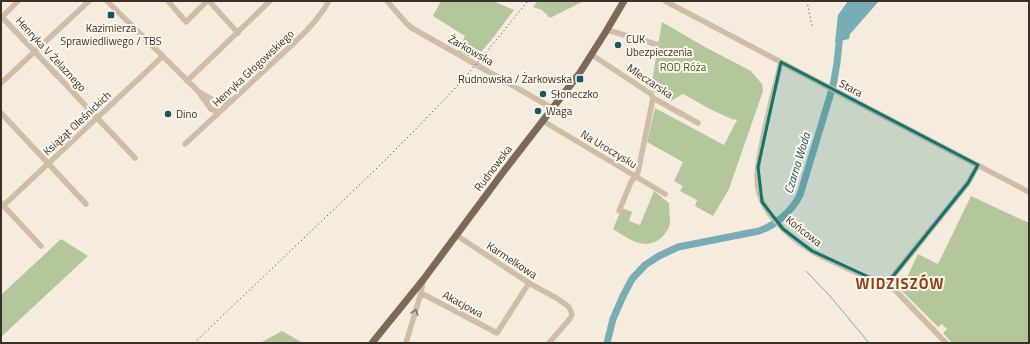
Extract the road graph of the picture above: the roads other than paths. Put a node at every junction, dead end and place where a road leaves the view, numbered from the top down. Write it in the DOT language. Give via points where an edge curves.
graph roads {
  1 [pos="18,1"];
  2 [pos="89,1"];
  3 [pos="107,1"];
  4 [pos="168,1"];
  5 [pos="208,1"];
  6 [pos="270,1"];
  7 [pos="329,1"];
  8 [pos="387,1"];
  9 [pos="624,1"];
  10 [pos="665,1"];
  11 [pos="1,17"];
  12 [pos="607,30"];
  13 [pos="238,33"];
  14 [pos="659,45"];
  15 [pos="34,51"];
  16 [pos="592,55"];
  17 [pos="163,56"];
  18 [pos="781,62"];
  19 [pos="187,81"];
  20 [pos="1,82"];
  21 [pos="197,90"];
  22 [pos="653,98"];
  23 [pos="233,100"];
  24 [pos="214,101"];
  25 [pos="209,106"];
  26 [pos="552,108"];
  27 [pos="221,111"];
  28 [pos="1,114"];
  29 [pos="97,118"];
  30 [pos="543,121"];
  31 [pos="698,122"];
  32 [pos="206,125"];
  33 [pos="185,144"];
  34 [pos="135,158"];
  35 [pos="48,164"];
  36 [pos="978,165"];
  37 [pos="636,176"];
  38 [pos="1029,192"];
  39 [pos="665,194"];
  40 [pos="2,204"];
  41 [pos="86,204"];
  42 [pos="619,211"];
  43 [pos="456,235"];
  44 [pos="42,246"];
  45 [pos="423,280"];
  46 [pos="529,282"];
  47 [pos="886,285"];
  48 [pos="421,293"];
  49 [pos="372,343"];
  50 [pos="406,343"];
  51 [pos="549,343"];
  52 [pos="946,343"];
  1 -- 11 [label="street"];
  2 -- 15 [label="street"];
  3 -- 17 [label="street"];
  4 -- 5 [label="street" via="186,22"];
  5 -- 13 [label="street"];
  6 -- 13 [label="street"];
  7 -- 23 [label="street, Henryka Głogowskiego" via="309,28"];
  8 -- 26 [label="street, Żarkowska" via="412,28"];
  9 -- 12 [label="main road, Rudnowska"];
  10 -- 18 [label="street, Stara"];
  11 -- 15 [label="street, Henryka V Żelaznego"];
  12 -- 14 [label="street"];
  12 -- 16 [label="main road, Rudnowska"];
  13 -- 19 [label="street"];
  15 -- 20 [label="street"];
  15 -- 29 [label="street, Henryka V Żelaznego"];
  16 -- 22 [label="street, Mleczarska" via="651,94"];
  16 -- 26 [label="main road, Rudnowska"];
  17 -- 19 [label="street"];
  17 -- 29 [label="street, Książąt Oleśnickich"];
  18 -- 36 [label="street, Stara"];
  18 -- 47 [label="street, Końcowa" via="758,167 758,192 762,202 788,234 819,255"];
  19 -- 21 [label="street"];
  21 -- 24 [label="street"];
  21 -- 25 [label="street"];
  22 -- 31 [label="street, Mleczarska"];
  22 -- 37 [label="street"];
  23 -- 24 [label="street" via="224,103"];
  23 -- 27 [label="street, Henryka Głogowskiego"];
  24 -- 27 [label="street"];
  25 -- 27 [label="street"];
  25 -- 32 [label="street" via="210,116"];
  26 -- 30 [label="main road, Rudnowska"];
  27 -- 32 [label="street, Henryka Głogowskiego"];
  28 -- 35 [label="street"];
  29 -- 34 [label="street, Henryka V Żelaznego"];
  29 -- 35 [label="street, Książąt Oleśnickich"];
  30 -- 37 [label="street, Na Uroczysku"];
  30 -- 43 [label="main road, Rudnowska"];
  32 -- 33 [label="street, Henryka Głogowskiego"];
  35 -- 40 [label="street, Książąt Oleśnickich"];
  35 -- 41 [label="street"];
  36 -- 38 [label="street, Stara"];
  36 -- 47 [label="street" via="968,183"];
  37 -- 39 [label="street, Na Uroczysku"];
  37 -- 42 [label="street"];
  40 -- 44 [label="street"];
  43 -- 45 [label="main road, Rudnowska"];
  43 -- 46 [label="street, Karmelkowa"];
  45 -- 48 [label="street"];
  45 -- 49 [label="main road, Rudnowska"];
  46 -- 48 [label="street, Akacjowa" via="497,333"];
  46 -- 51 [label="street, Karmelkowa" via="569,307 572,314"];
  47 -- 52 [label="street, Końcowa" via="897,292"];
  50 -- 48 [label="street, one-way"];
}
